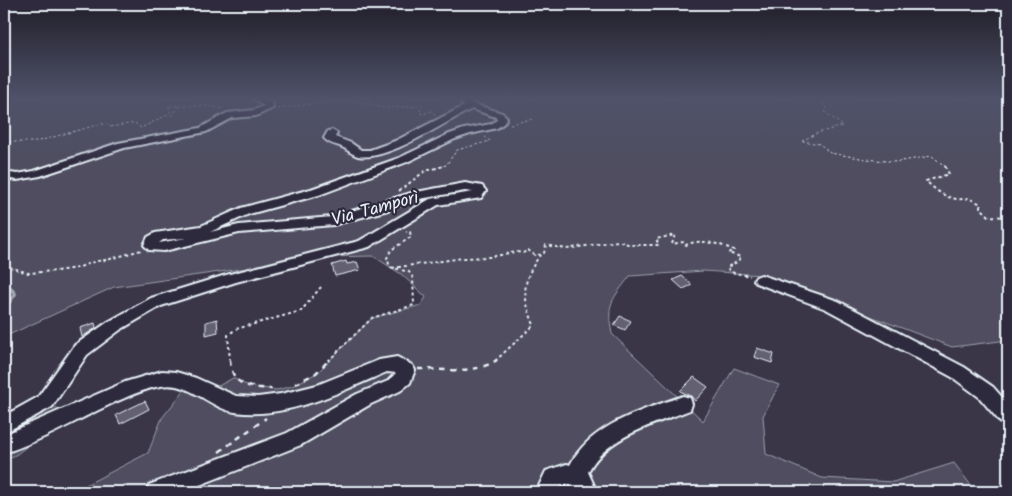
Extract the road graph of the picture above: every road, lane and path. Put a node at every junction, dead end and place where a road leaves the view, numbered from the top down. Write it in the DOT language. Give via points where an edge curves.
graph roads {
  1 [pos="156,121"];
  2 [pos="219,121"];
  3 [pos="441,121"];
  4 [pos="501,121"];
  5 [pos="520,121"];
  6 [pos="837,121"];
  7 [pos="498,125"];
  8 [pos="465,132"];
  9 [pos="332,133"];
  10 [pos="4,142"];
  11 [pos="4,176"];
  12 [pos="394,203"];
  13 [pos="1008,217"];
  14 [pos="399,232"];
  15 [pos="152,247"];
  16 [pos="540,254"];
  17 [pos="4,265"];
  18 [pos="392,268"];
  19 [pos="761,280"];
  20 [pos="322,287"];
  21 [pos="406,370"];
  22 [pos="292,386"];
  23 [pos="279,396"];
  24 [pos="683,404"];
  25 [pos="1008,417"];
  26 [pos="4,425"];
  27 [pos="4,444"];
  28 [pos="218,453"];
  29 [pos="580,484"];
  30 [pos="157,492"];
  31 [pos="547,492"];
  1 -- 10 [label="path" via="141,128 135,124 110,127 101,124 35,142"];
  2 -- 11 [label="street" via="203,130 122,146 36,174"];
  3 -- 9 [label="lane" via="424,132 363,154 332,141 329,138"];
  4 -- 7 [label="street"];
  5 -- 7 [label="path"];
  6 -- 13 [label="path" via="843,126 802,141 820,144 830,153 866,159 896,162 932,156 945,165 949,174 926,180 932,187 955,200 962,202 968,198 981,204 989,216"];
  7 -- 8 [label="street, Via Tamporì"];
  8 -- 12 [label="path" via="479,134 490,141 457,150 446,165 425,171 400,188"];
  8 -- 15 [label="street, Via Tamporì" via="403,160 352,176 306,196 245,211 200,231 160,236 151,242"];
  12 -- 15 [label="street, Via Tamporì" via="333,221 239,229"];
  12 -- 26 [label="street, Via Tamporì" via="465,187 476,187 480,191 474,196 434,202 364,244 231,278 169,296 147,306 81,350 45,402"];
  14 -- 18 [label="path" via="410,232 411,237 391,250 387,258"];
  15 -- 17 [label="path" via="70,269 28,273"];
  16 -- 18 [label="path" via="536,256 528,250"];
  16 -- 19 [label="path" via="544,253 546,245 568,250 620,241 633,245 659,245 656,239 675,234 672,244 704,242 734,250 728,252 741,257 727,267 730,272"];
  16 -- 21 [label="path" via="527,272 524,285 524,297 534,325 498,359 483,367"];
  18 -- 22 [label="path" via="409,272 413,278 414,305 372,318 316,373"];
  19 -- 25 [label="street" via="843,310 958,372 986,392"];
  20 -- 23 [label="path" via="301,311 236,329 228,335 233,378"];
  21 -- 23 [label="street" via="397,364 385,365 334,386"];
  21 -- 30 [label="street" via="404,378 394,386 364,399 294,439"];
  23 -- 27 [label="street" via="240,405 184,381 162,378 130,387"];
  23 -- 28 [label="path" via="277,411"];
  24 -- 29 [label="street" via="632,425 600,443 584,459"];
  29 -- 31 [label="street" via="567,474 558,476"];
}
